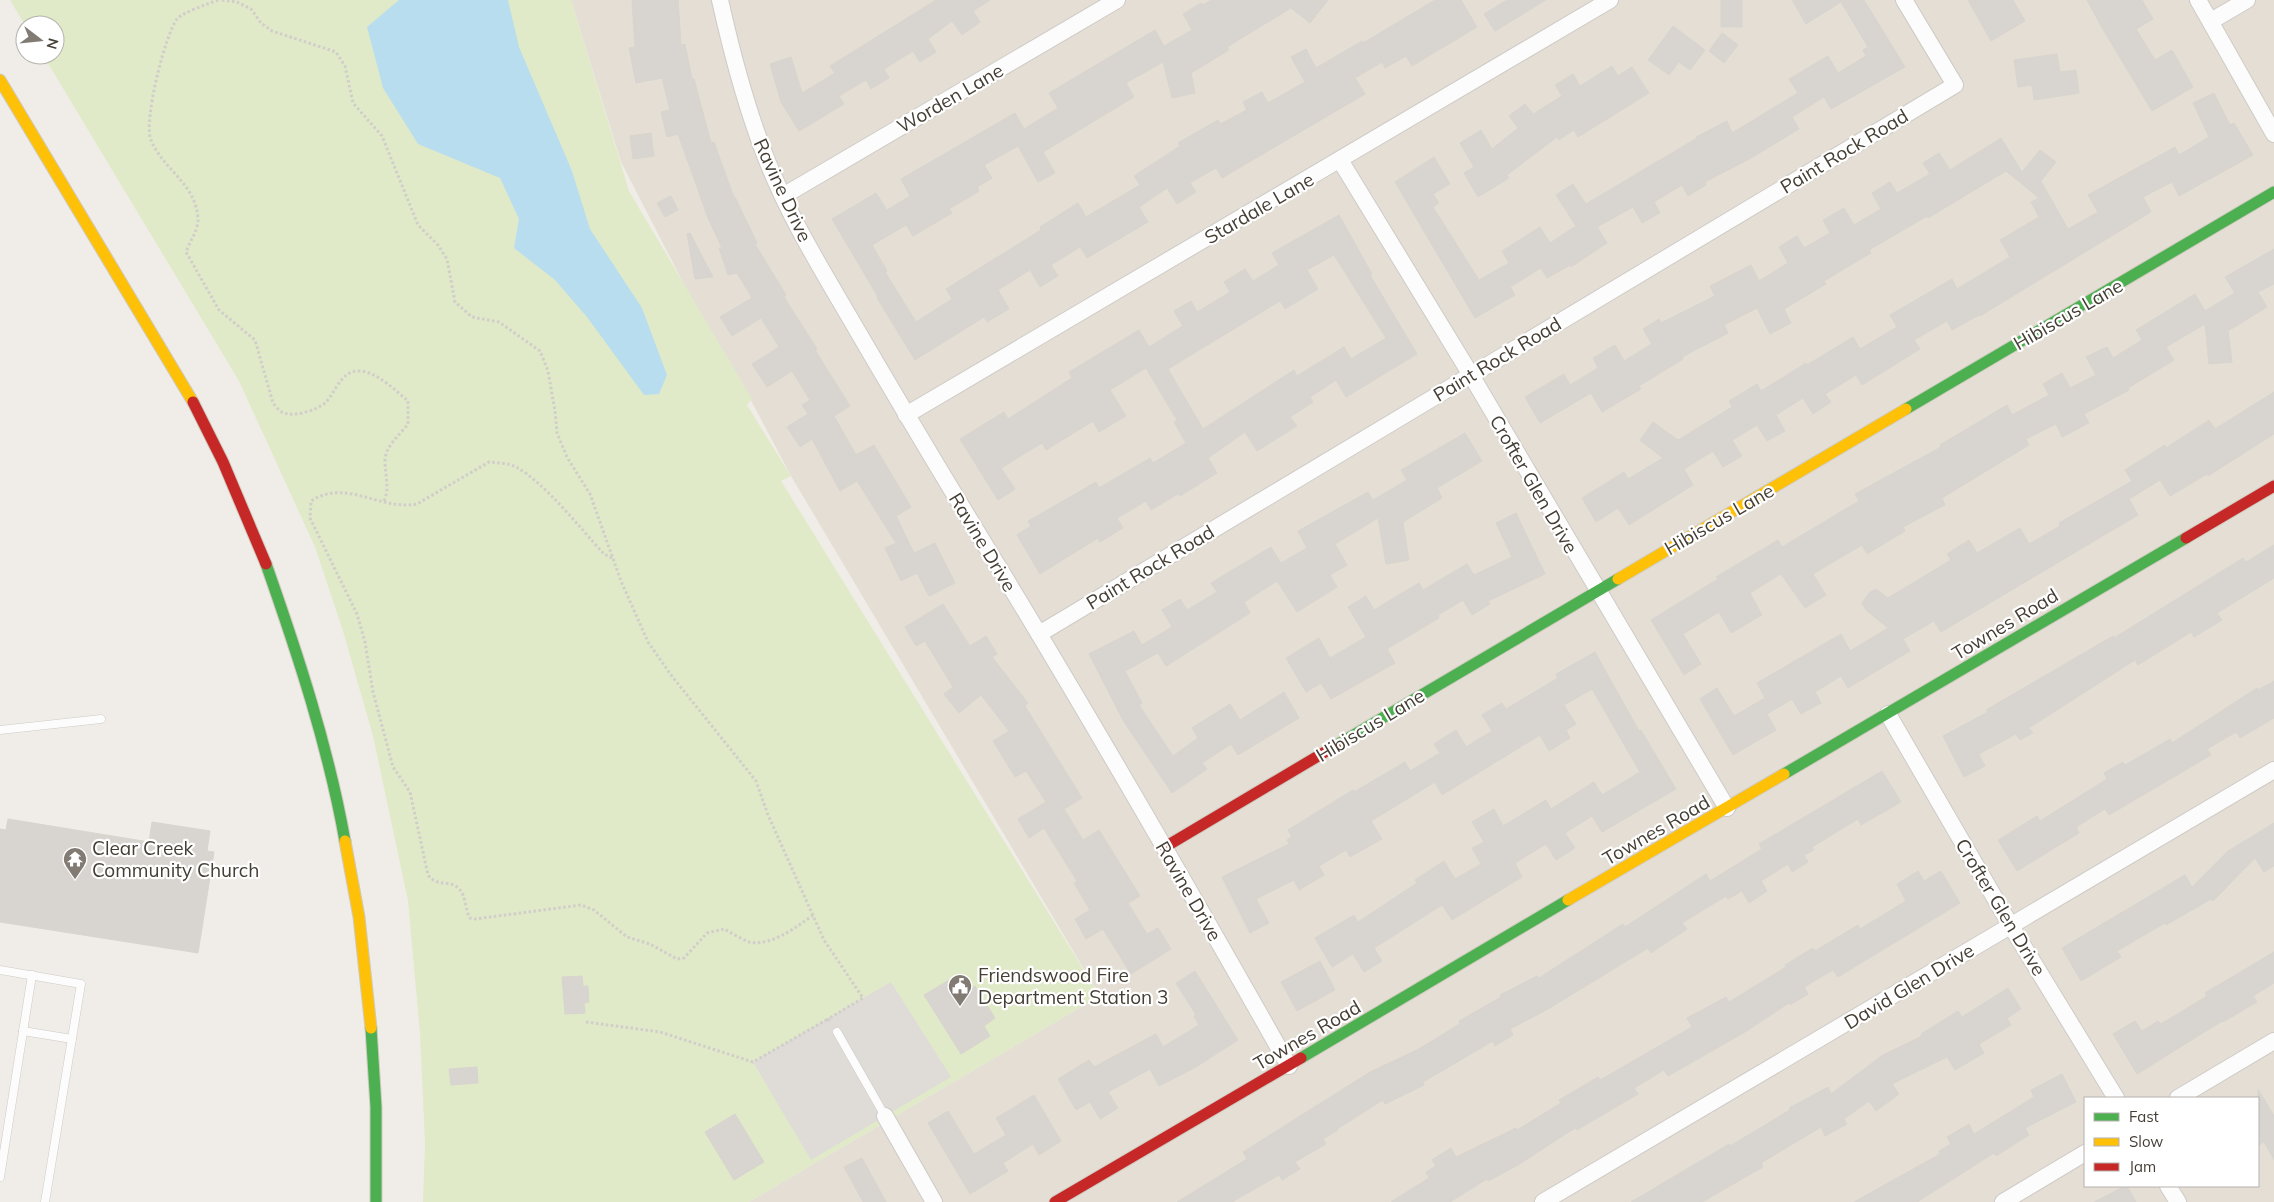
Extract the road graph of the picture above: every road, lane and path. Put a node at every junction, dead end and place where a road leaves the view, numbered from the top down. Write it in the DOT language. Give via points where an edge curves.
graph roads {
  1 [pos="218,0"];
  2 [pos="222,0"];
  3 [pos="720,0"];
  4 [pos="1117,0"];
  5 [pos="1904,0"];
  6 [pos="2198,0"];
  7 [pos="2247,0"];
  8 [pos="1611,1"];
  9 [pos="2211,21"];
  10 [pos="0,80"];
  11 [pos="2274,134"];
  12 [pos="1340,160"];
  13 [pos="2274,192"];
  14 [pos="783,196"];
  15 [pos="1471,375"];
  16 [pos="906,415"];
  17 [pos="2274,486"];
  18 [pos="384,501"];
  19 [pos="613,559"];
  20 [pos="1597,590"];
  21 [pos="1039,634"];
  22 [pos="1888,714"];
  23 [pos="101,719"];
  24 [pos="0,730"];
  25 [pos="2274,770"];
  26 [pos="1727,808"];
  27 [pos="1165,847"];
  28 [pos="813,915"];
  29 [pos="2011,926"];
  30 [pos="0,970"];
  31 [pos="32,975"];
  32 [pos="828,1019"];
  33 [pos="586,1022"];
  34 [pos="23,1031"];
  35 [pos="837,1032"];
  36 [pos="72,1039"];
  37 [pos="2274,1041"];
  38 [pos="1289,1066"];
  39 [pos="2115,1097"];
  40 [pos="2180,1097"];
  41 [pos="885,1116"];
  42 [pos="2084,1154"];
  43 [pos="0,1177"];
  44 [pos="2169,1187"];
  45 [pos="45,1202"];
  46 [pos="376,1202"];
  47 [pos="934,1202"];
  48 [pos="1055,1202"];
  49 [pos="1542,1202"];
  50 [pos="2003,1202"];
  51 [pos="2178,1202"];
  1 -- 18 [label="path" via="178,18 166,41 149,118 150,139 167,165 191,191 198,222 186,252 219,310 256,340 273,403 284,413 298,414 323,405 342,377 357,370 368,372 408,401 408,424 390,444 385,460 387,492"];
  2 -- 19 [label="path" via="237,2 251,9 272,31 336,52 345,66 353,103 382,136 418,225 438,245 446,259 455,302 472,316 499,322 540,351 548,372 556,433 590,494"];
  3 -- 14 [label="street, Ravine Drive" via="740,82 766,160"];
  4 -- 14 [label="street, Worden Lane"];
  5 -- 15 [label="street, Paint Rock Road" via="1955,85"];
  6 -- 9 [label="street"];
  7 -- 9 [label="street"];
  8 -- 12 [label="street, Stardale Lane"];
  9 -- 11 [label="street"];
  10 -- 46 [label="street" via="169,359 222,460 266,562 292,635 315,711 352,871 371,1012 376,1094"];
  12 -- 15 [label="street, Crofter Glen Drive"];
  12 -- 16 [label="street, Stardale Lane"];
  13 -- 20 [label="street, Hibiscus Lane"];
  14 -- 16 [label="street, Ravine Drive" via="801,234"];
  15 -- 20 [label="street, Crofter Glen Drive"];
  15 -- 21 [label="street, Paint Rock Road"];
  16 -- 21 [label="street, Ravine Drive"];
  17 -- 22 [label="street, Townes Road"];
  18 -- 19 [label="path" via="407,506 417,504 489,462 514,466 535,480 604,554"];
  18 -- 28 [label="path" via="335,491 323,493 312,501 310,518 357,614 393,768 410,792 428,875 434,881 462,891 470,918 580,905 594,910 627,937 650,944 677,959 684,958 707,933 724,929 748,942 760,942 800,925"];
  19 -- 28 [label="path" via="648,642 756,781"];
  20 -- 26 [label="street, Crofter Glen Drive"];
  20 -- 27 [label="street, Hibiscus Lane"];
  21 -- 27 [label="street, Ravine Drive"];
  22 -- 26 [label="street, Townes Road"];
  22 -- 29 [label="street, Crofter Glen Drive"];
  23 -- 24 [label="lane"];
  25 -- 29 [label="street, David Glen Drive"];
  26 -- 38 [label="street, Townes Road"];
  27 -- 38 [label="street, Ravine Drive"];
  28 -- 32 [label="path" via="824,940 863,998"];
  29 -- 39 [label="street, Crofter Glen Drive"];
  29 -- 49 [label="street, David Glen Drive"];
  30 -- 31 [label="lane"];
  31 -- 34 [label="lane"];
  31 -- 36 [label="lane" via="81,984"];
  32 -- 33 [label="path" via="753,1062 660,1032"];
  32 -- 35 [label="path"];
  34 -- 36 [label="lane"];
  34 -- 43 [label="lane"];
  35 -- 41 [label="lane"];
  36 -- 45 [label="lane"];
  37 -- 40 [label="street"];
  38 -- 48 [label="street, Townes Road"];
  41 -- 47 [label="street"];
  42 -- 50 [label="street"];
  44 -- 51 [label="street"];
}
